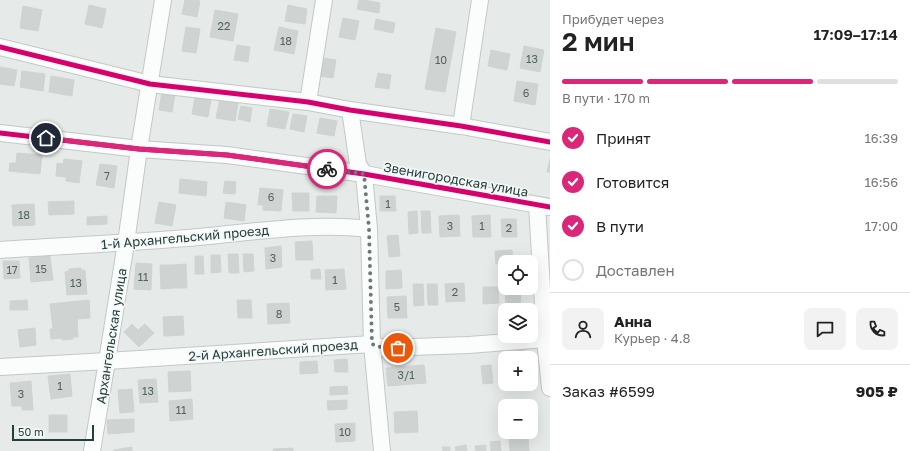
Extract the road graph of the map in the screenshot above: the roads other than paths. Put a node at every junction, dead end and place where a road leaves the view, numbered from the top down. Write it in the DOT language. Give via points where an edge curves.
graph roads {
  1 [pos="163,0"];
  2 [pos="324,0"];
  3 [pos="480,0"];
  4 [pos="0,47"];
  5 [pos="150,84"];
  6 [pos="308,102"];
  7 [pos="350,110"];
  8 [pos="461,126"];
  9 [pos="0,134"];
  10 [pos="550,142"];
  11 [pos="139,149"];
  12 [pos="364,174"];
  13 [pos="544,206"];
  14 [pos="369,229"];
  15 [pos="126,243"];
  16 [pos="0,250"];
  17 [pos="545,339"];
  18 [pos="372,344"];
  19 [pos="107,361"];
  20 [pos="0,367"];
  21 [pos="550,388"];
  22 [pos="92,451"];
  23 [pos="382,451"];
  1 -- 5 [label="street"];
  2 -- 6 [label="street"];
  3 -- 8 [label="street"];
  4 -- 5 [label="street"];
  5 -- 6 [label="street"];
  5 -- 11 [label="street, Архангельская улица"];
  6 -- 7 [label="street"];
  7 -- 8 [label="street"];
  7 -- 12 [label="street" via="358,164"];
  8 -- 10 [label="street"];
  9 -- 11 [label="street, Звенигородская улица"];
  11 -- 12 [label="street, Звенигородская улица" via="227,155"];
  11 -- 15 [label="street, Архангельская улица"];
  12 -- 13 [label="street, Звенигородская улица"];
  12 -- 14 [label="street"];
  13 -- 17 [label="street"];
  14 -- 15 [label="street, 1-й Архангельский проезд" via="347,226 298,228"];
  14 -- 18 [label="street"];
  15 -- 16 [label="street, 1-й Архангельский проезд"];
  15 -- 19 [label="street, Архангельская улица"];
  17 -- 18 [label="street, 2-й Архангельский проезд" via="383,348"];
  17 -- 21 [label="street"];
  18 -- 19 [label="street, 2-й Архангельский проезд"];
  18 -- 23 [label="street"];
  19 -- 20 [label="street, 2-й Архангельский проезд"];
  19 -- 22 [label="street, Архангельская улица"];
}
